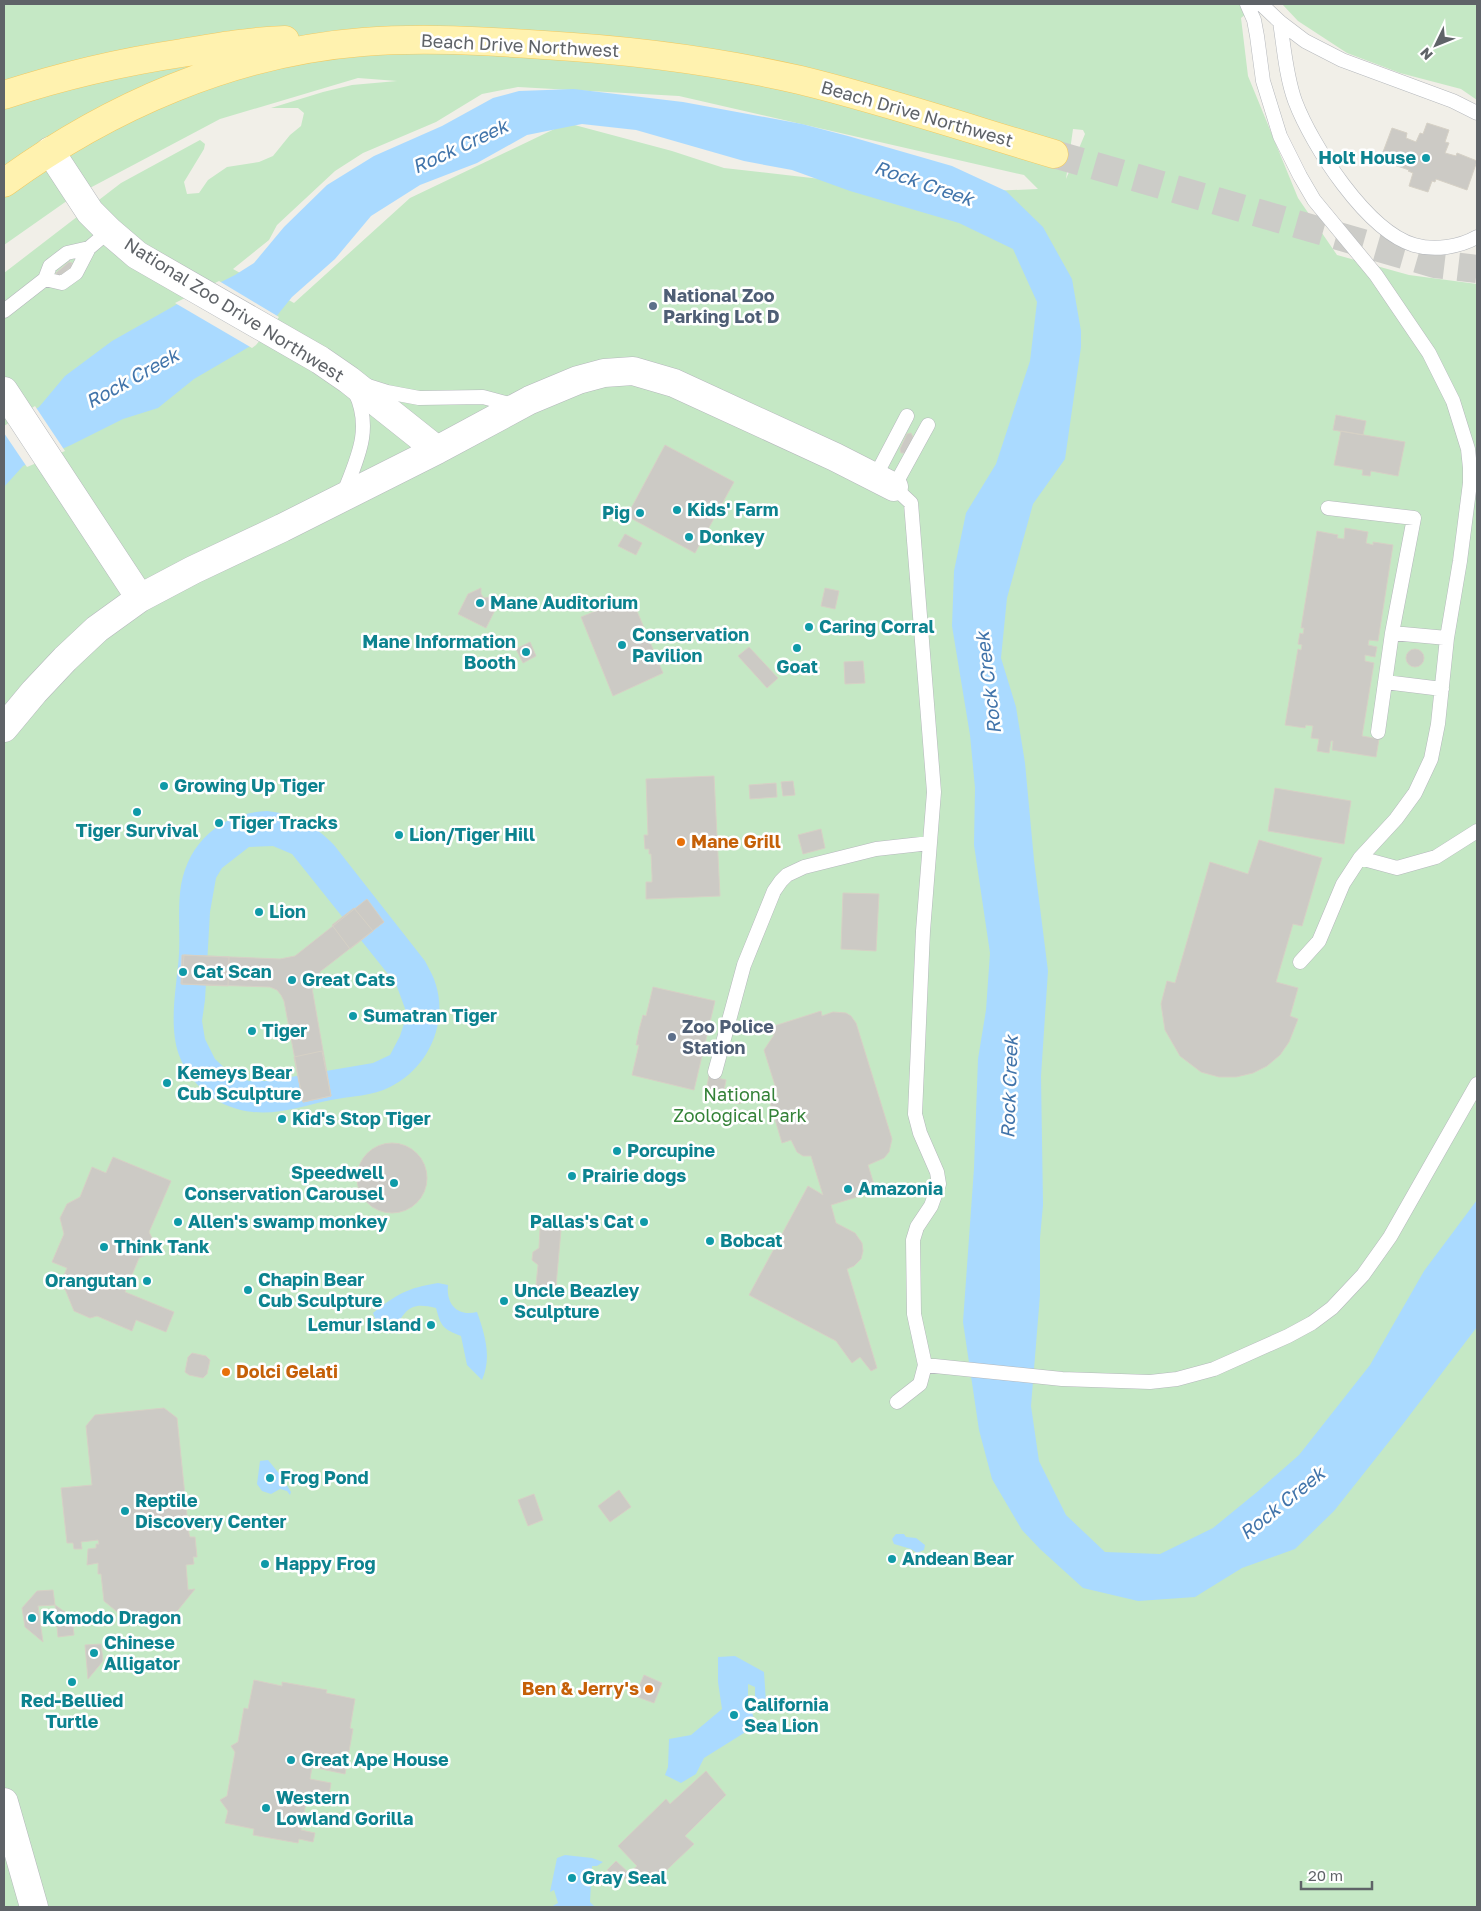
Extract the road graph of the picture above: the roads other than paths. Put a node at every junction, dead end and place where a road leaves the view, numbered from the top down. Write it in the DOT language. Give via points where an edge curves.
graph roads {
  1 [pos="1247,4"];
  2 [pos="1261,4"];
  3 [pos="1280,22"];
  4 [pos="362,42"];
  5 [pos="4,95"];
  6 [pos="1477,114"];
  7 [pos="50,151"];
  8 [pos="1054,154"];
  9 [pos="4,183"];
  10 [pos="1477,237"];
  11 [pos="99,240"];
  12 [pos="46,279"];
  13 [pos="4,311"];
  14 [pos="349,380"];
  15 [pos="4,391"];
  16 [pos="518,407"];
  17 [pos="907,416"];
  18 [pos="928,425"];
  19 [pos="437,450"];
  20 [pos="884,482"];
  21 [pos="341,498"];
  22 [pos="1328,508"];
  23 [pos="140,598"];
  24 [pos="1392,633"];
  25 [pos="1447,638"];
  26 [pos="1385,682"];
  27 [pos="1442,689"];
  28 [pos="4,728"];
  29 [pos="1378,732"];
  30 [pos="1477,832"];
  31 [pos="930,843"];
  32 [pos="1360,858"];
  33 [pos="1300,962"];
  34 [pos="715,1072"];
  35 [pos="1477,1084"];
  36 [pos="931,1366"];
  37 [pos="897,1402"];
  38 [pos="4,1802"];
  39 [pos="34,1907"];
  1 -- 25 [label="lane" via="1254,20 1269,106 1289,156 1314,200 1376,275 1428,353 1453,401 1466,440 1470,484"];
  2 -- 3 [label="lane"];
  3 -- 6 [label="lane" via="1342,60 1454,101"];
  3 -- 10 [label="lane" via="1295,100 1321,153 1358,203 1396,235 1414,245 1448,247"];
  4 -- 5 [label="main road" via="280,40 216,47 96,69"];
  4 -- 7 [label="main road, Beach Drive Northwest" via="290,52 205,76 146,100"];
  4 -- 8 [label="main road, Beach Drive Northwest" via="445,40 560,46 724,65 826,87"];
  7 -- 9 [label="main road, Beach Drive Northwest"];
  7 -- 11 [label="street, National Zoo Drive Northwest" via="90,212"];
  11 -- 12 [label="lane" via="67,253 50,266"];
  11 -- 12 [label="lane" via="76,273 62,283"];
  11 -- 14 [label="street, National Zoo Drive Northwest" via="137,255 183,280"];
  12 -- 13 [label="lane"];
  14 -- 16 [label="lane" via="419,398 483,397"];
  14 -- 19 [label="street, National Zoo Drive Northwest"];
  14 -- 21 [label="lane" via="364,421 362,444"];
  15 -- 23 [label="street"];
  16 -- 19 [label="street"];
  16 -- 20 [label="street" via="578,380 604,373 633,371 674,383"];
  17 -- 20 [label="lane"];
  18 -- 20 [label="lane"];
  19 -- 21 [label="street"];
  20 -- 31 [label="lane" via="911,503 934,792"];
  21 -- 23 [label="street"];
  22 -- 24 [label="lane" via="1414,518"];
  23 -- 28 [label="street" via="97,629 65,659"];
  24 -- 25 [label="lane"];
  24 -- 26 [label="lane"];
  25 -- 27 [label="lane"];
  26 -- 27 [label="lane"];
  26 -- 29 [label="lane"];
  27 -- 32 [label="lane" via="1431,759 1415,793"];
  30 -- 32 [label="lane" via="1436,857 1397,868"];
  31 -- 34 [label="lane" via="876,849 804,867 781,881 744,965"];
  31 -- 36 [label="lane" via="915,1114 939,1184 913,1240 914,1314"];
  32 -- 33 [label="lane" via="1343,884 1319,942"];
  35 -- 36 [label="lane" via="1390,1237 1350,1290 1312,1323 1246,1356 1177,1379 1150,1382 1062,1379"];
  36 -- 37 [label="lane" via="920,1384"];
  38 -- 39 [label="street"];
}
